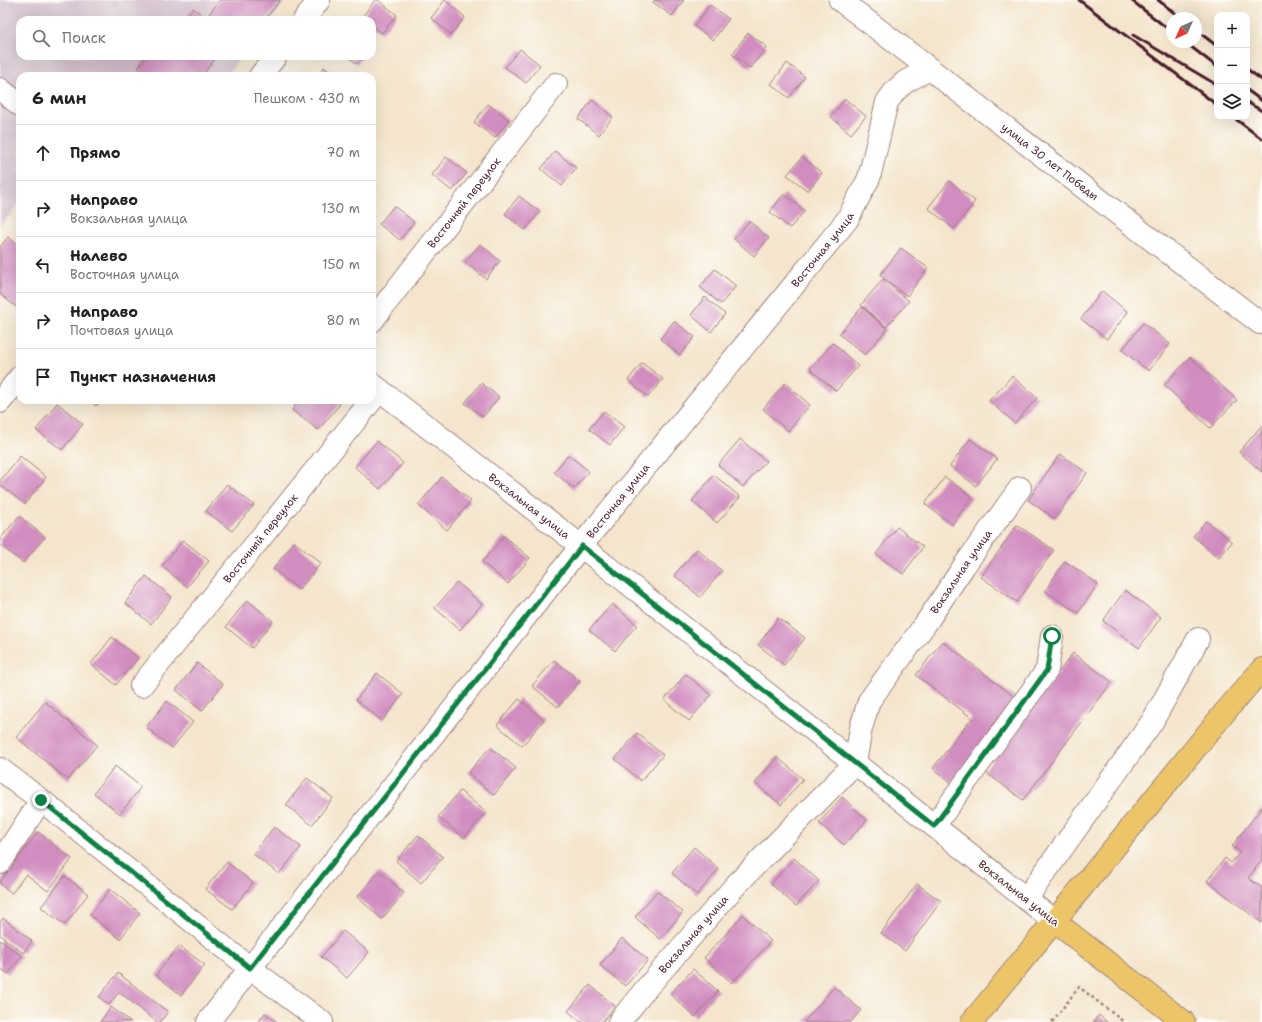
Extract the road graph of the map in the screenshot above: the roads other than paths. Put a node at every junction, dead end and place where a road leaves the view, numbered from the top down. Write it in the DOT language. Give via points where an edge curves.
graph roads {
  1 [pos="319,0"];
  2 [pos="840,0"];
  3 [pos="307,16"];
  4 [pos="273,60"];
  5 [pos="929,69"];
  6 [pos="263,72"];
  7 [pos="556,84"];
  8 [pos="0,89"];
  9 [pos="16,102"];
  10 [pos="376,316"];
  11 [pos="1260,323"];
  12 [pos="16,382"];
  13 [pos="376,387"];
  14 [pos="0,402"];
  15 [pos="363,404"];
  16 [pos="1020,488"];
  17 [pos="582,546"];
  18 [pos="1052,636"];
  19 [pos="1198,639"];
  20 [pos="1262,669"];
  21 [pos="141,686"];
  22 [pos="855,763"];
  23 [pos="0,769"];
  24 [pos="41,800"];
  25 [pos="934,826"];
  26 [pos="0,862"];
  27 [pos="1026,898"];
  28 [pos="1054,921"];
  29 [pos="250,968"];
  30 [pos="208,1022"];
  31 [pos="322,1022"];
  32 [pos="619,1022"];
  33 [pos="972,1022"];
  34 [pos="1184,1022"];
  1 -- 3 [label="street"];
  2 -- 5 [label="street, улица 30 лет Победы"];
  4 -- 6 [label="street"];
  5 -- 11 [label="street, улица 30 лет Победы"];
  5 -- 17 [label="street, Восточная улица" via="905,82 886,102 870,178 847,220"];
  7 -- 10 [label="street, Восточный переулок"];
  8 -- 9 [label="street"];
  12 -- 14 [label="street"];
  13 -- 17 [label="street, Вокзальная улица"];
  15 -- 21 [label="street, Восточный переулок"];
  16 -- 22 [label="street, Вокзальная улица" via="869,701"];
  17 -- 22 [label="street, Вокзальная улица"];
  17 -- 29 [label="street, Восточная улица"];
  18 -- 25 [label="street" via="1047,670"];
  19 -- 27 [label="street" via="1152,722"];
  20 -- 28 [label="main road"];
  22 -- 25 [label="street, Вокзальная улица"];
  22 -- 32 [label="street, Вокзальная улица" via="735,886"];
  23 -- 24 [label="street"];
  24 -- 26 [label="street"];
  24 -- 29 [label="street"];
  25 -- 27 [label="street, Вокзальная улица"];
  27 -- 28 [label="street, Вокзальная улица"];
  28 -- 33 [label="main road"];
  28 -- 34 [label="main road, Вокзальная улица"];
  29 -- 30 [label="street, Восточная улица"];
  29 -- 31 [label="street"];
}
